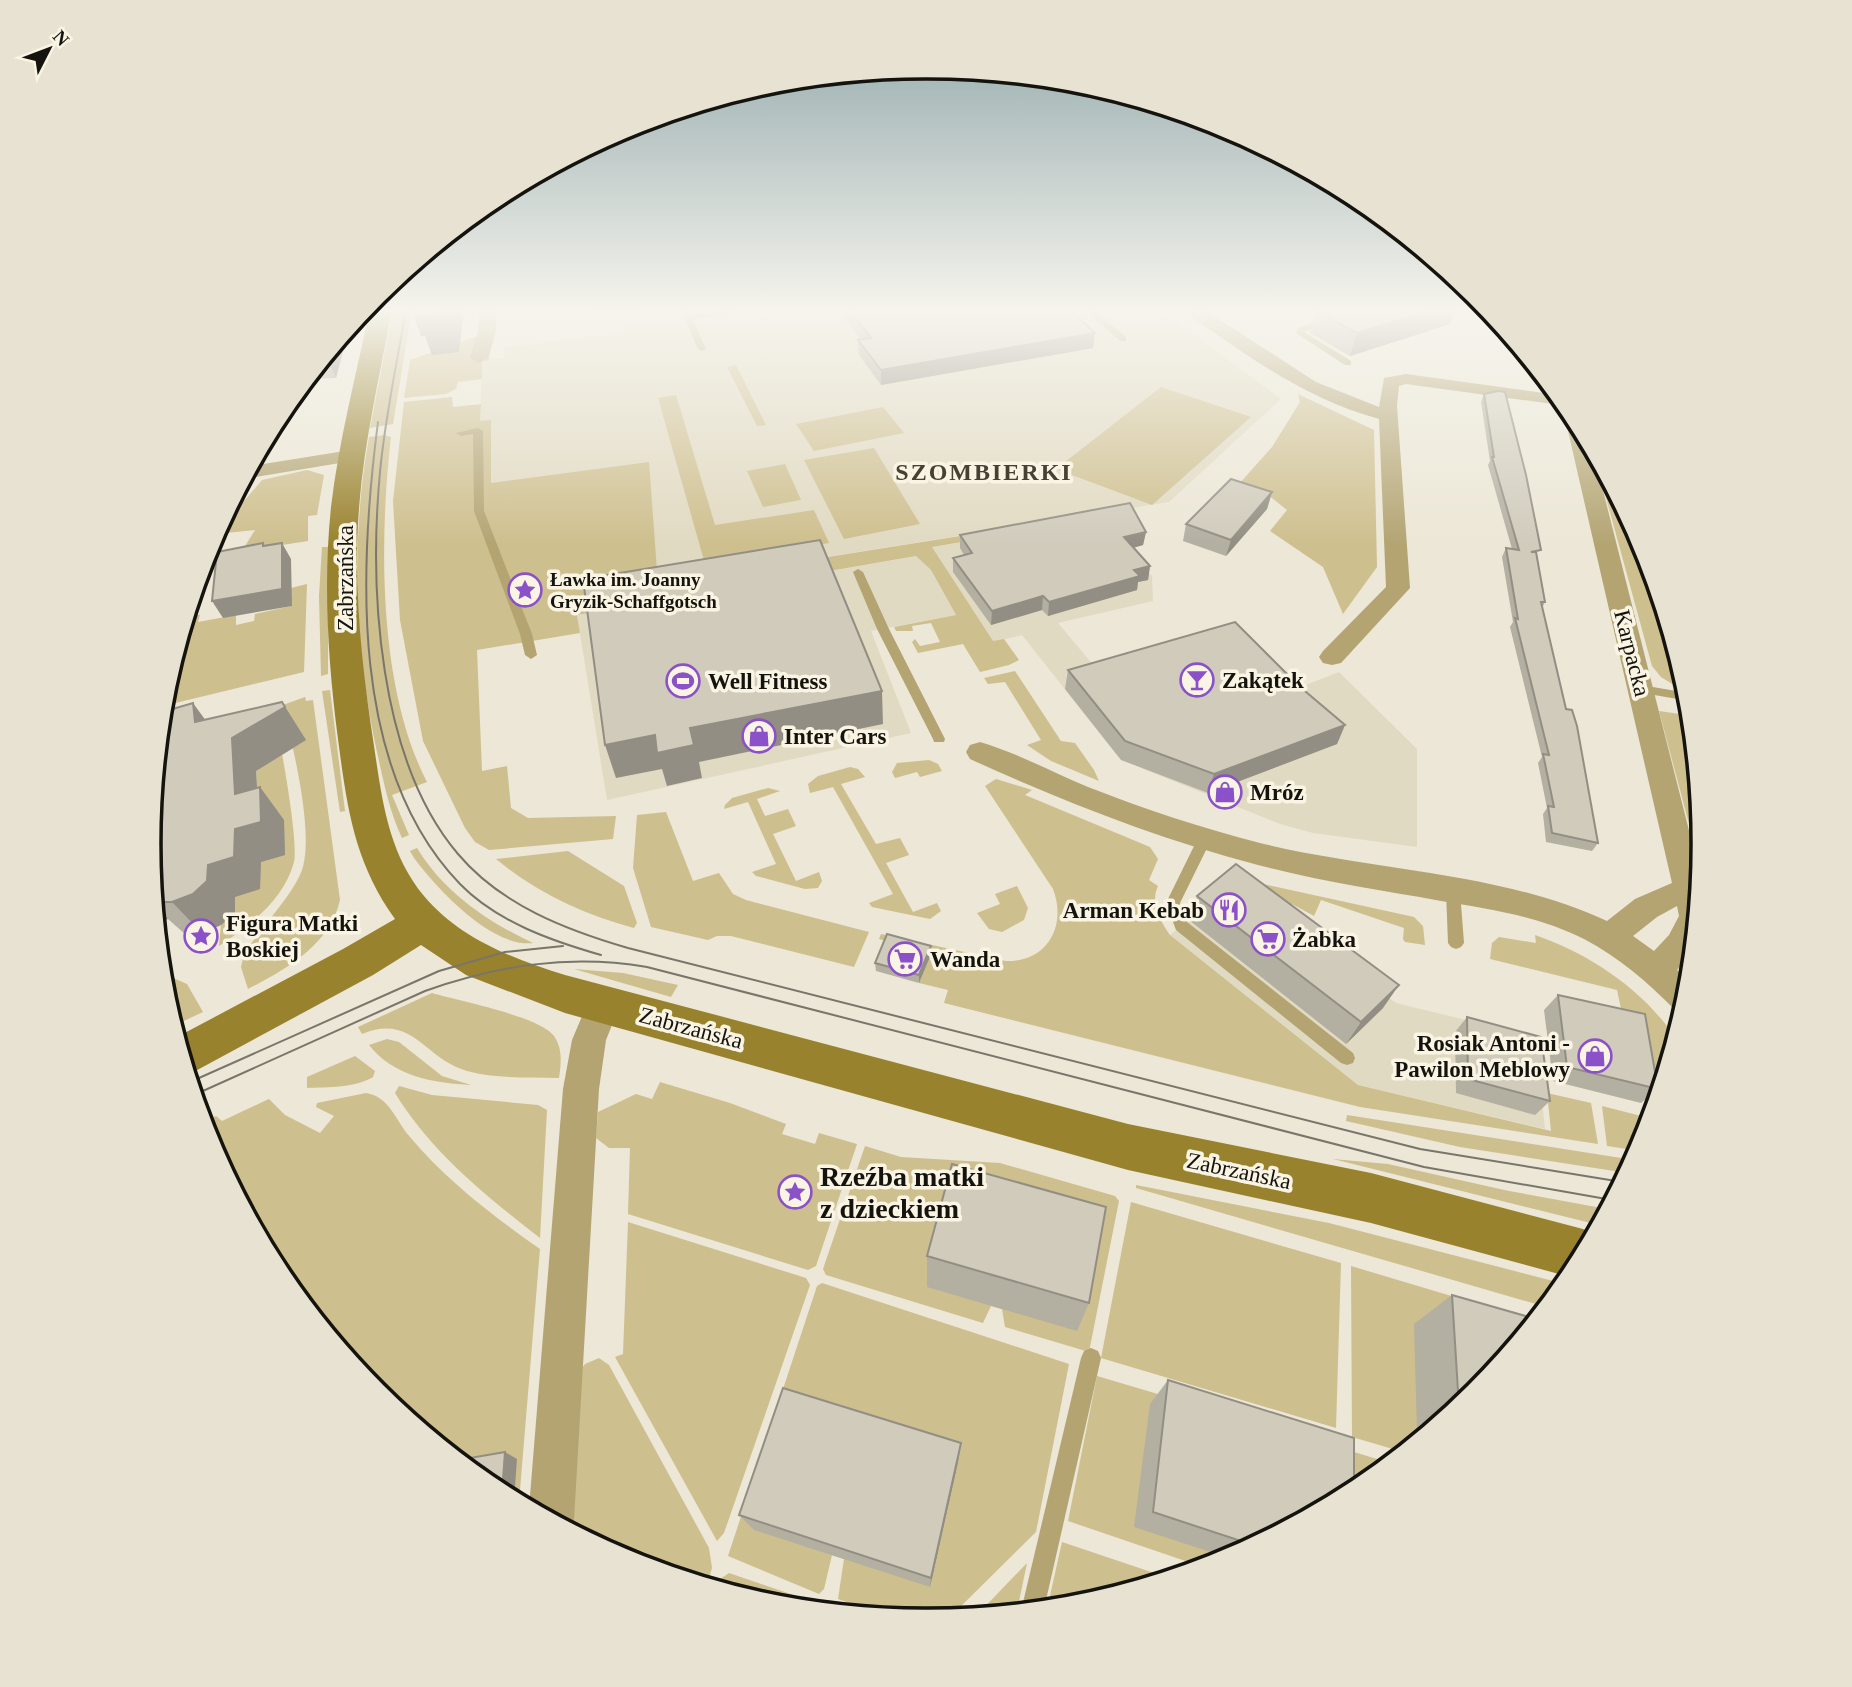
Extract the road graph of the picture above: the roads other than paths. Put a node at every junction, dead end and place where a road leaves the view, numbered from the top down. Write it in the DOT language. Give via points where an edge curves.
graph roads {
  1 [pos="362,388"];
  2 [pos="1311,388"];
  3 [pos="1388,388"];
  4 [pos="1463,388"];
  5 [pos="1548,399"];
  6 [pos="1390,416"];
  7 [pos="461,433"];
  8 [pos="351,456"];
  9 [pos="1592,468"];
  10 [pos="258,471"];
  11 [pos="858,572"];
  12 [pos="531,655"];
  13 [pos="1332,657"];
  14 [pos="1641,689"];
  15 [pos="1676,695"];
  16 [pos="939,739"];
  17 [pos="980,752"];
  18 [pos="1204,840"];
  19 [pos="1690,878"];
  20 [pos="1453,891"];
  21 [pos="1689,892"];
  22 [pos="424,922"];
  23 [pos="1685,934"];
  24 [pos="1611,939"];
  25 [pos="1456,943"];
  26 [pos="1657,970"];
  27 [pos="1677,990"];
  28 [pos="603,1005"];
  29 [pos="191,1053"];
  30 [pos="1347,1058"];
  31 [pos="1572,1252"];
  32 [pos="1091,1358"];
  33 [pos="552,1510"];
  34 [pos="1034,1601"];
  1 -- 8 [label="street, Zabrzańska"];
  2 -- 6 [label="street"];
  3 -- 6 [label="street"];
  4 -- 5 [label="street"];
  6 -- 13 [label="street" via="1398,588"];
  7 -- 12 [label="lane" via="478,431 479,511"];
  8 -- 10 [label="street"];
  8 -- 22 [label="street, Zabrzańska" via="343,569 346,679 365,802 374,841 391,877"];
  9 -- 14 [label="street, Karpacka"];
  11 -- 16 [label="lane"];
  14 -- 15 [label="lane"];
  14 -- 19 [label="street, Karpacka"];
  17 -- 18 [label="street"];
  18 -- 20 [label="street"];
  18 -- 30 [label="lane" via="1174,903 1181,926"];
  20 -- 24 [label="street" via="1545,910"];
  20 -- 25 [label="lane"];
  21 -- 24 [label="street" via="1652,902"];
  22 -- 28 [label="street, Zabrzańska" via="495,969"];
  22 -- 29 [label="street"];
  23 -- 26 [label="street, Karpacka"];
  24 -- 26 [label="street"];
  26 -- 27 [label="street"];
  28 -- 31 [label="street, Zabrzańska" via="1128,1147 1371,1198"];
  28 -- 33 [label="street" via="589,1040 581,1089"];
  32 -- 34 [label="lane"];
}
